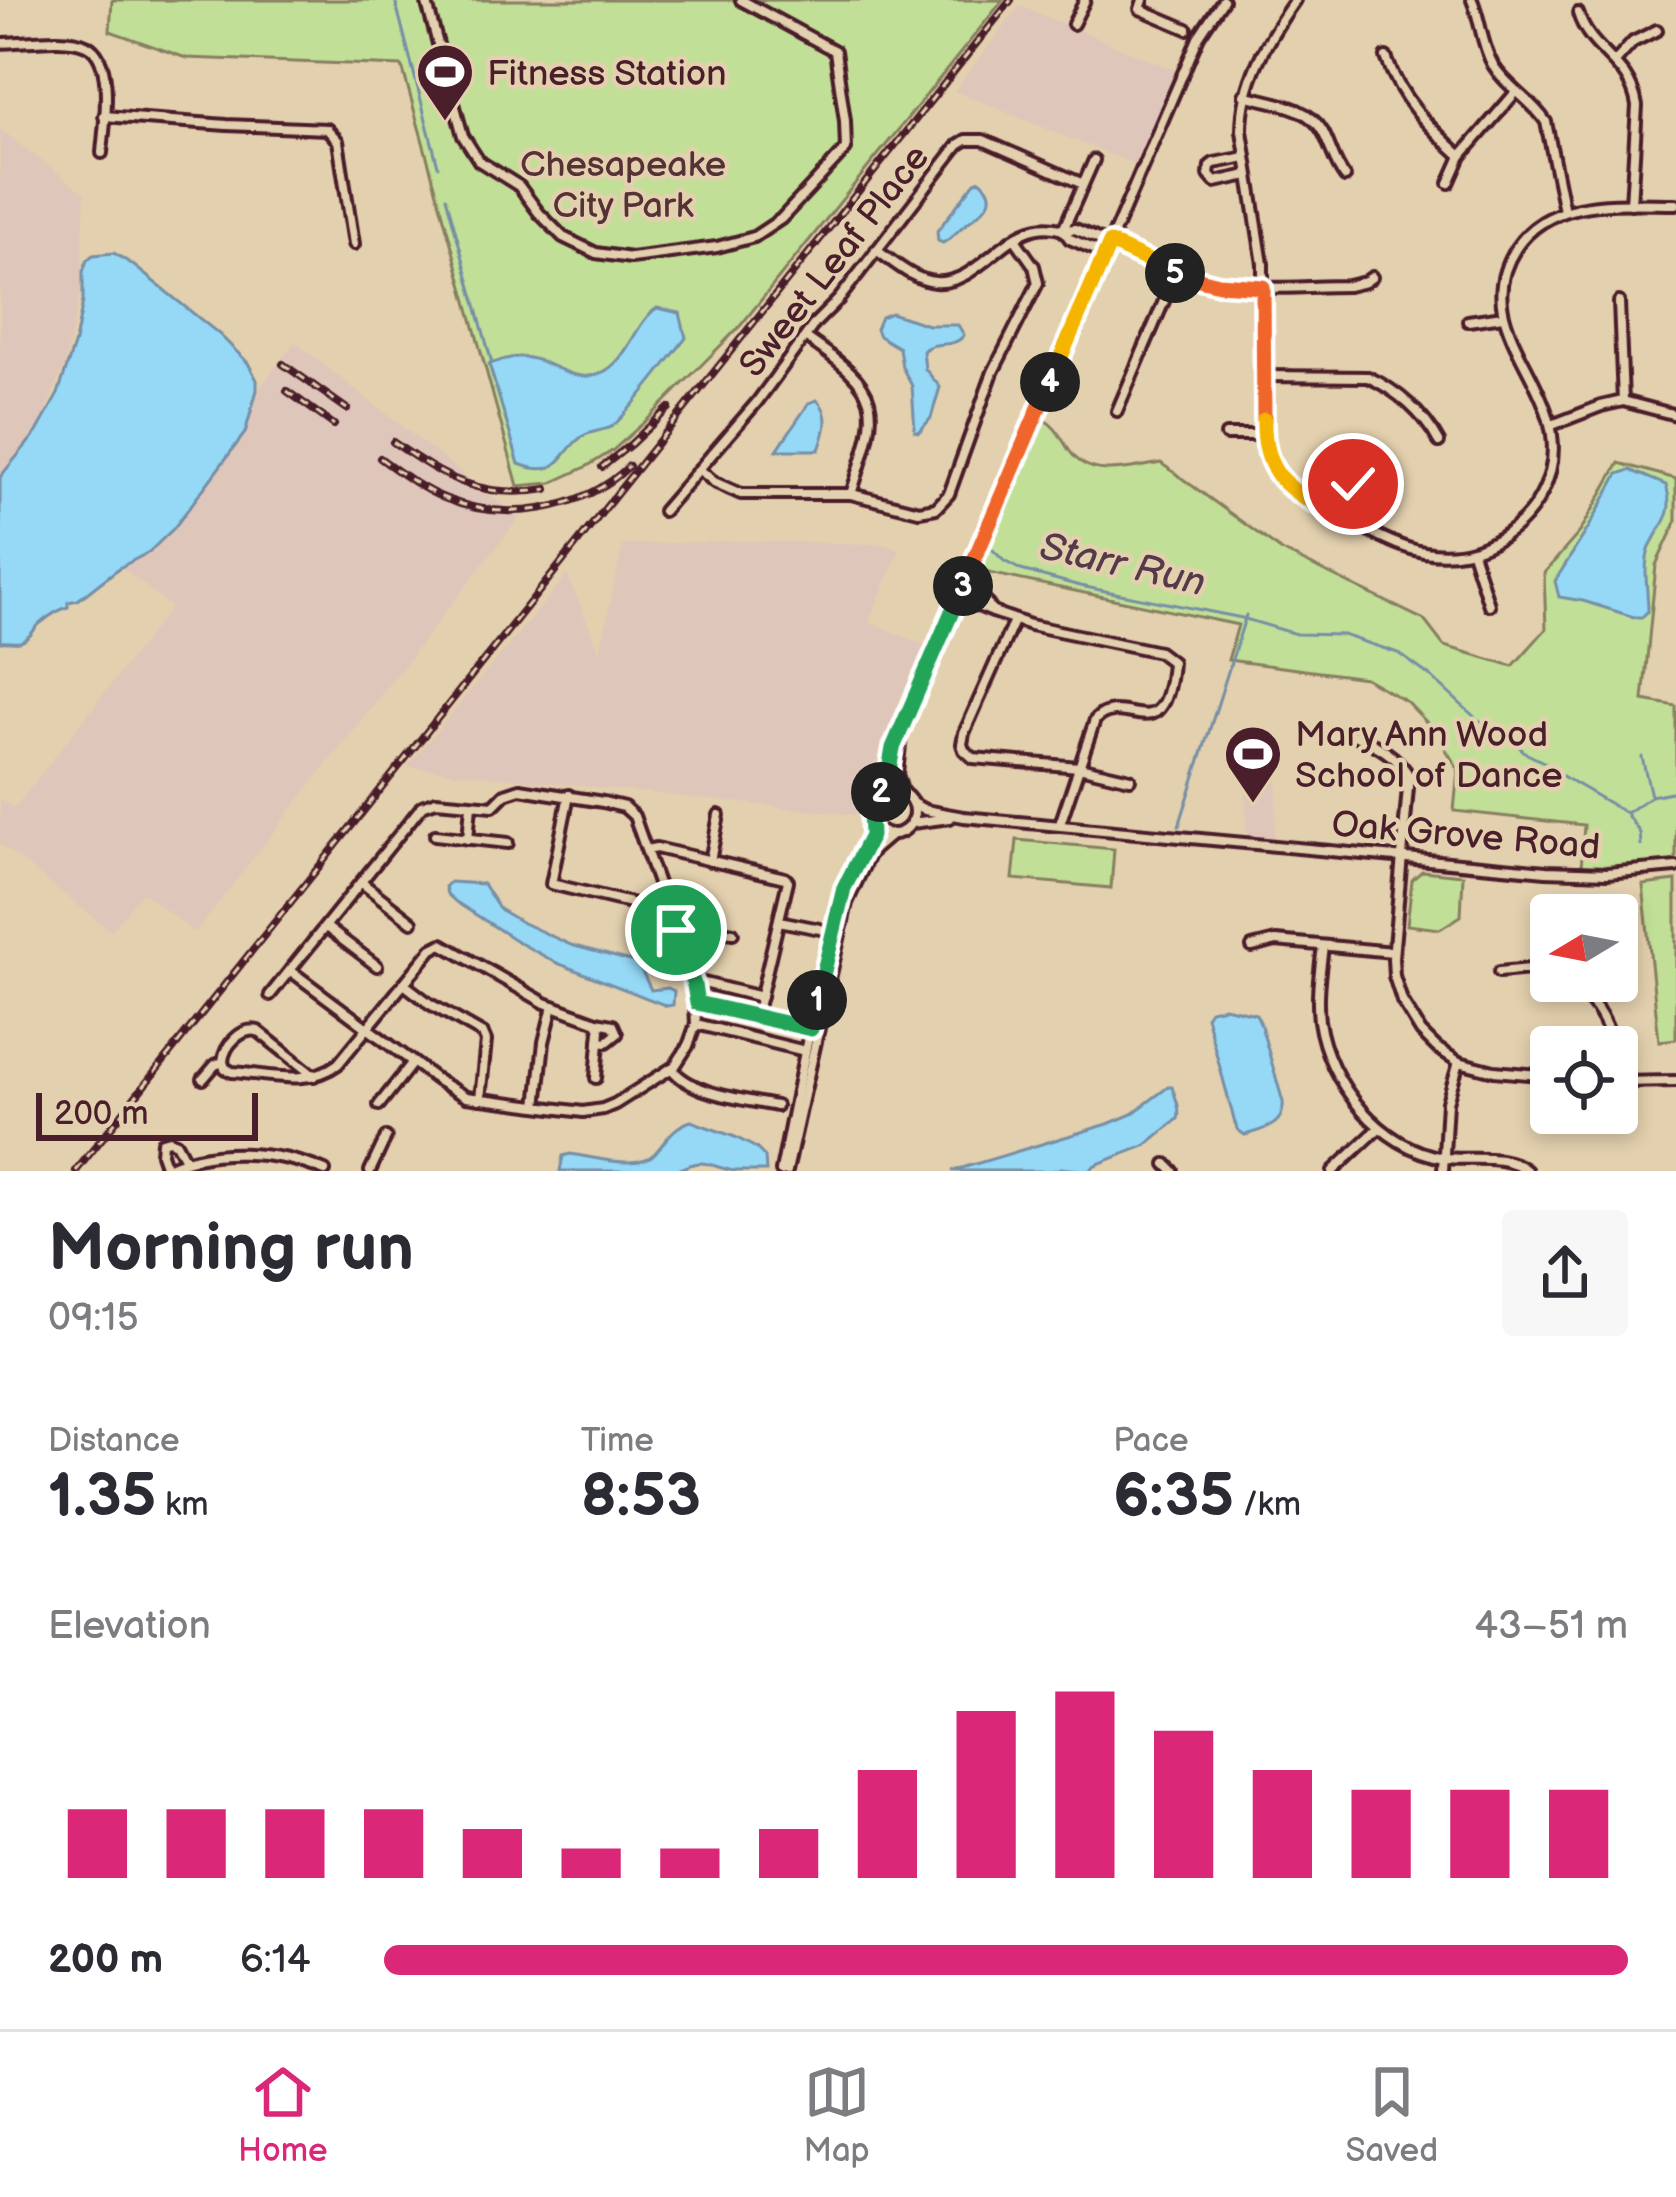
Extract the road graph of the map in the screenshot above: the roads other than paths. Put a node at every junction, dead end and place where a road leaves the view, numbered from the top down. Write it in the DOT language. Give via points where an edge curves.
graph roads {
  1 [pos="426,0"];
  2 [pos="742,0"];
  3 [pos="1085,0"];
  4 [pos="1143,0"];
  5 [pos="1295,0"];
  6 [pos="1472,0"];
  7 [pos="1218,2"];
  8 [pos="1578,13"];
  9 [pos="1073,24"];
  10 [pos="1187,28"];
  11 [pos="1657,30"];
  12 [pos="0,43"];
  13 [pos="1386,57"];
  14 [pos="1616,62"];
  15 [pos="1516,92"];
  16 [pos="1244,95"];
  17 [pos="104,116"];
  18 [pos="102,153"];
  19 [pos="1461,156"];
  20 [pos="1246,157"];
  21 [pos="1094,160"];
  22 [pos="1248,176"];
  23 [pos="1345,177"];
  24 [pos="1083,184"];
  25 [pos="1449,184"];
  26 [pos="1630,204"];
  27 [pos="1676,204"];
  28 [pos="1564,211"];
  29 [pos="1063,230"];
  30 [pos="1015,239"];
  31 [pos="1110,243"];
  32 [pos="354,244"];
  33 [pos="876,250"];
  34 [pos="1106,254"];
  35 [pos="1176,273"];
  36 [pos="1372,277"];
  37 [pos="1263,287"];
  38 [pos="1619,302"];
  39 [pos="1503,316"];
  40 [pos="1468,320"];
  41 [pos="805,337"];
  42 [pos="1264,376"];
  43 [pos="1622,401"];
  44 [pos="1117,411"];
  45 [pos="1676,415"];
  46 [pos="1552,425"];
  47 [pos="1226,435"];
  48 [pos="1263,435"];
  49 [pos="1439,442"];
  50 [pos="699,469"];
  51 [pos="850,494"];
  52 [pos="1324,509"];
  53 [pos="663,511"];
  54 [pos="1341,519"];
  55 [pos="1472,552"];
  56 [pos="960,593"];
  57 [pos="1489,605"];
  58 [pos="1014,621"];
  59 [pos="903,724"];
  60 [pos="1354,735"];
  61 [pos="1079,767"];
  62 [pos="1130,779"];
  63 [pos="881,791"];
  64 [pos="903,792"];
  65 [pos="569,795"];
  66 [pos="912,803"];
  67 [pos="471,805"];
  68 [pos="719,815"];
  69 [pos="964,817"];
  70 [pos="872,822"];
  71 [pos="910,823"];
  72 [pos="1060,824"];
  73 [pos="892,834"];
  74 [pos="435,836"];
  75 [pos="468,839"];
  76 [pos="508,843"];
  77 [pos="647,850"];
  78 [pos="1403,857"];
  79 [pos="710,861"];
  80 [pos="1676,867"];
  81 [pos="362,883"];
  82 [pos="669,912"];
  83 [pos="779,921"];
  84 [pos="412,922"];
  85 [pos="326,927"];
  86 [pos="820,929"];
  87 [pos="676,930"];
  88 [pos="733,933"];
  89 [pos="1323,946"];
  90 [pos="1252,947"];
  91 [pos="1393,952"];
  92 [pos="377,966"];
  93 [pos="1530,969"];
  94 [pos="291,971"];
  95 [pos="1499,972"];
  96 [pos="404,984"];
  97 [pos="694,985"];
  98 [pos="270,994"];
  99 [pos="761,997"];
  100 [pos="697,1003"];
  101 [pos="553,1006"];
  102 [pos="756,1016"];
  103 [pos="597,1022"];
  104 [pos="696,1024"];
  105 [pos="368,1029"];
  106 [pos="814,1029"];
  107 [pos="599,1041"];
  108 [pos="809,1052"];
  109 [pos="223,1062"];
  110 [pos="413,1062"];
  111 [pos="1459,1063"];
  112 [pos="672,1069"];
  113 [pos="1530,1074"];
  114 [pos="315,1076"];
  115 [pos="596,1078"];
  116 [pos="203,1079"];
  117 [pos="1676,1082"];
  118 [pos="1638,1083"];
  119 [pos="480,1100"];
  120 [pos="379,1105"];
  121 [pos="537,1106"];
  122 [pos="776,1106"];
  123 [pos="1379,1128"];
  124 [pos="386,1137"];
  125 [pos="1444,1157"];
  126 [pos="185,1160"];
  127 [pos="1344,1162"];
  128 [pos="163,1169"];
  129 [pos="325,1171"];
  130 [pos="370,1171"];
  131 [pos="784,1171"];
  132 [pos="1334,1171"];
  133 [pos="1352,1171"];
  134 [pos="1443,1171"];
  135 [pos="1527,1171"];
  1 -- 2 [label="street" via="474,156 519,186 566,239 596,253 641,257 765,232 846,149 835,51"];
  3 -- 9 [label="street"];
  4 -- 10 [label="street" via="1140,9"];
  5 -- 16 [label="street"];
  6 -- 15 [label="street" via="1487,53"];
  7 -- 31 [label="street"];
  8 -- 14 [label="street" via="1587,35"];
  11 -- 14 [label="street"];
  12 -- 17 [label="street" via="92,48 104,70"];
  13 -- 19 [label="street" via="1402,96"];
  14 -- 26 [label="street" via="1636,106"];
  15 -- 19 [label="street"];
  15 -- 28 [label="street" via="1546,122"];
  16 -- 20 [label="street"];
  16 -- 23 [label="street" via="1309,116"];
  17 -- 18 [label="street"];
  17 -- 32 [label="street" via="327,129 338,141"];
  19 -- 25 [label="street"];
  20 -- 22 [label="street"];
  20 -- 22 [label="street" via="1214,163 1209,175 1215,182"];
  21 -- 24 [label="street"];
  22 -- 37 [label="street"];
  24 -- 29 [label="street"];
  24 -- 33 [label="street, Sweet Leaf Place" via="966,140"];
  26 -- 27 [label="street"];
  26 -- 28 [label="street"];
  28 -- 39 [label="street" via="1538,224 1512,255"];
  29 -- 30 [label="street" via="1043,226"];
  29 -- 31 [label="street"];
  29 -- 34 [label="street"];
  30 -- 33 [label="street" via="947,281 921,279"];
  30 -- 51 [label="street" via="1038,283 993,372 949,494 929,512"];
  31 -- 34 [label="street"];
  31 -- 35 [label="street"];
  33 -- 41 [label="street, Sweet Leaf Place"];
  34 -- 56 [label="street"];
  35 -- 37 [label="street"];
  35 -- 44 [label="street"];
  36 -- 37 [label="street" via="1357,285"];
  37 -- 42 [label="street"];
  38 -- 43 [label="street"];
  39 -- 40 [label="street"];
  39 -- 46 [label="street"];
  41 -- 50 [label="street, Sweet Leaf Place"];
  41 -- 51 [label="street" via="852,372 870,403 871,434"];
  42 -- 48 [label="street"];
  42 -- 49 [label="street" via="1375,380 1423,416"];
  43 -- 45 [label="street"];
  43 -- 46 [label="street"];
  46 -- 55 [label="street" via="1541,495 1520,524"];
  47 -- 48 [label="street"];
  48 -- 52 [label="street" via="1280,479"];
  50 -- 51 [label="street" via="741,494"];
  50 -- 53 [label="street, Sweet Leaf Place"];
  52 -- 54 [label="street"];
  52 -- 54 [label="street" via="1336,482 1349,480 1354,488"];
  54 -- 55 [label="street" via="1418,551"];
  55 -- 57 [label="street"];
  56 -- 58 [label="street"];
  56 -- 59 [label="street"];
  58 -- 61 [label="street" via="964,733 964,750 974,758"];
  58 -- 61 [label="street" via="1159,652 1172,662 1157,712 1098,715"];
  59 -- 63 [label="street"];
  59 -- 64 [label="street"];
  60 -- 78 [label="street" via="1408,773"];
  61 -- 62 [label="street"];
  61 -- 72 [label="street"];
  63 -- 64 [label="street"];
  63 -- 70 [label="street" via="871,802"];
  64 -- 66 [label="street"];
  65 -- 67 [label="street" via="520,789 493,806"];
  65 -- 77 [label="street" via="627,809"];
  65 -- 82 [label="street" via="551,884"];
  66 -- 69 [label="street, Oak Grove Road"];
  66 -- 71 [label="street"];
  67 -- 75 [label="street"];
  67 -- 81 [label="street" via="426,804"];
  68 -- 79 [label="street"];
  69 -- 71 [label="street, Oak Grove Road"];
  69 -- 72 [label="street, Oak Grove Road"];
  70 -- 73 [label="street"];
  70 -- 106 [label="street" via="839,905"];
  71 -- 73 [label="street"];
  72 -- 78 [label="street, Oak Grove Road"];
  73 -- 106 [label="street" via="875,846 854,884"];
  74 -- 75 [label="street"];
  75 -- 76 [label="street"];
  77 -- 79 [label="street"];
  77 -- 82 [label="street"];
  78 -- 80 [label="street, Oak Grove Road" via="1574,873"];
  78 -- 91 [label="street"];
  79 -- 83 [label="street" via="787,880"];
  81 -- 84 [label="street"];
  81 -- 85 [label="street"];
  82 -- 87 [label="street"];
  83 -- 86 [label="street"];
  83 -- 99 [label="street"];
  85 -- 92 [label="street"];
  85 -- 94 [label="street"];
  87 -- 88 [label="street"];
  87 -- 97 [label="street"];
  89 -- 90 [label="street"];
  89 -- 91 [label="street"];
  89 -- 123 [label="street" via="1318,1001 1325,1046"];
  91 -- 111 [label="street" via="1408,1014"];
  93 -- 95 [label="street"];
  94 -- 98 [label="street"];
  94 -- 105 [label="street"];
  96 -- 101 [label="street" via="442,944"];
  96 -- 105 [label="street"];
  96 -- 119 [label="street" via="483,1034"];
  97 -- 99 [label="street"];
  97 -- 100 [label="street"];
  99 -- 102 [label="street"];
  100 -- 102 [label="street"];
  100 -- 104 [label="street"];
  101 -- 103 [label="street"];
  101 -- 121 [label="street"];
  102 -- 106 [label="street"];
  103 -- 107 [label="street"];
  103 -- 107 [label="street" via="617,1034"];
  104 -- 108 [label="street"];
  104 -- 112 [label="street"];
  105 -- 110 [label="street"];
  105 -- 114 [label="street" via="338,1064"];
  106 -- 108 [label="street"];
  107 -- 115 [label="street"];
  108 -- 131 [label="street"];
  109 -- 114 [label="street" via="232,1072"];
  109 -- 114 [label="street" via="242,1032 253,1029"];
  109 -- 116 [label="street"];
  110 -- 119 [label="street"];
  110 -- 120 [label="street"];
  111 -- 113 [label="street"];
  111 -- 125 [label="street"];
  112 -- 121 [label="street" via="603,1109"];
  112 -- 122 [label="street" via="698,1088"];
  117 -- 118 [label="street"];
  119 -- 121 [label="street"];
  123 -- 125 [label="street"];
  123 -- 127 [label="street"];
  124 -- 130 [label="street"];
  125 -- 134 [label="street"];
  125 -- 135 [label="street"];
  126 -- 128 [label="street"];
  126 -- 128 [label="street" via="169,1139 160,1148"];
  126 -- 129 [label="street" via="223,1153"];
  127 -- 132 [label="street"];
  127 -- 133 [label="street"];
}
